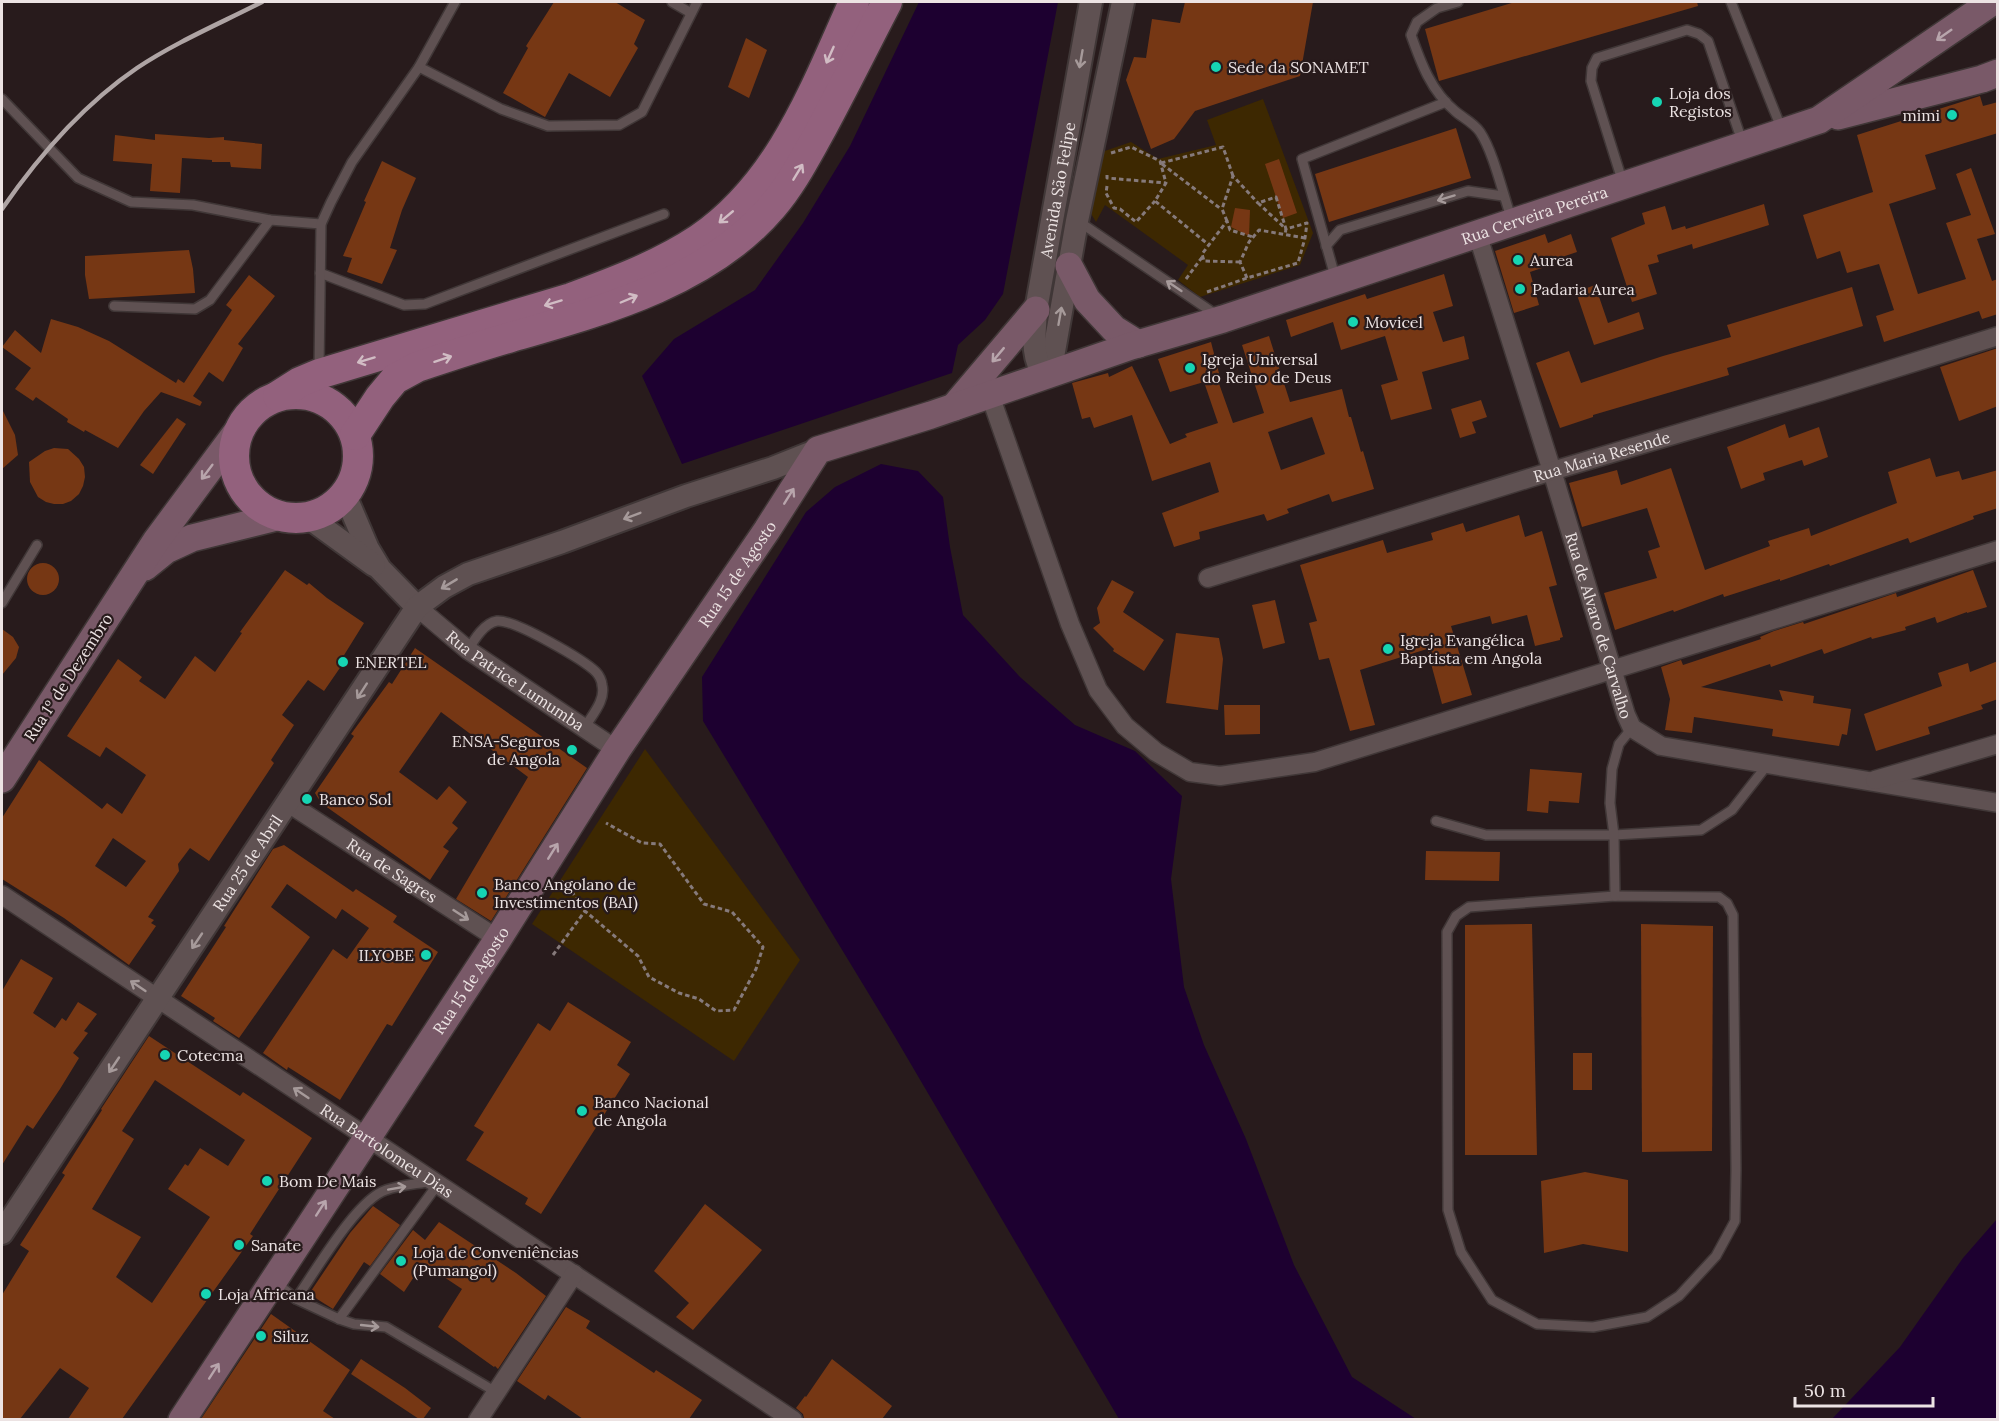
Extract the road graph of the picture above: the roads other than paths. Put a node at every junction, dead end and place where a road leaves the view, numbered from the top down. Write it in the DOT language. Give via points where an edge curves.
graph roads {
  1 [pos="455,2"];
  2 [pos="672,2"];
  3 [pos="697,2"];
  4 [pos="854,2"];
  5 [pos="887,2"];
  6 [pos="1091,2"];
  7 [pos="1123,2"];
  8 [pos="1458,2"];
  9 [pos="1731,2"];
  10 [pos="1992,2"];
  11 [pos="691,13"];
  12 [pos="419,67"];
  13 [pos="1998,73"];
  14 [pos="2,99"];
  15 [pos="1446,102"];
  16 [pos="1820,120"];
  17 [pos="1782,133"];
  18 [pos="1744,146"];
  19 [pos="1623,185"];
  20 [pos="1503,196"];
  21 [pos="664,214"];
  22 [pos="270,220"];
  23 [pos="1077,221"];
  24 [pos="1512,222"];
  25 [pos="321,224"];
  26 [pos="1477,233"];
  27 [pos="1326,246"];
  28 [pos="1069,266"];
  29 [pos="320,273"];
  30 [pos="1336,280"];
  31 [pos="114,306"];
  32 [pos="1036,310"];
  33 [pos="1223,318"];
  34 [pos="1998,336"];
  35 [pos="1138,344"];
  36 [pos="319,374"];
  37 [pos="1047,375"];
  38 [pos="990,395"];
  39 [pos="278,396"];
  40 [pos="951,408"];
  41 [pos="242,425"];
  42 [pos="355,435"];
  43 [pos="818,450"];
  44 [pos="1552,471"];
  45 [pos="345,495"];
  46 [pos="295,517"];
  47 [pos="37,544"];
  48 [pos="1998,550"];
  49 [pos="380,569"];
  50 [pos="135,575"];
  51 [pos="1208,578"];
  52 [pos="2,603"];
  53 [pos="417,607"];
  54 [pos="468,650"];
  55 [pos="1613,670"];
  56 [pos="585,727"];
  57 [pos="1632,728"];
  58 [pos="1998,744"];
  59 [pos="617,750"];
  60 [pos="1768,764"];
  61 [pos="2,779"];
  62 [pos="1870,781"];
  63 [pos="1998,802"];
  64 [pos="288,803"];
  65 [pos="1436,821"];
  66 [pos="1614,835"];
  67 [pos="2,895"];
  68 [pos="1615,896"];
  69 [pos="498,939"];
  70 [pos="158,999"];
  71 [pos="367,1137"];
  72 [pos="435,1183"];
  73 [pos="2,1233"];
  74 [pos="574,1274"];
  75 [pos="273,1280"];
  76 [pos="296,1299"];
  77 [pos="339,1319"];
  78 [pos="496,1392"];
  79 [pos="769,1413"];
  80 [pos="182,1419"];
  81 [pos="478,1419"];
  82 [pos="793,1419"];
  1 -- 12 [label="lane"];
  2 -- 11 [label="lane"];
  3 -- 11 [label="lane"];
  4 -- 36 [label="main road, one-way" via="809,104 777,160 755,190 699,239 665,259 571,298"];
  42 -- 5 [label="main road, one-way" via="395,380 417,368 618,303 675,279 746,236 796,176"];
  6 -- 32 [label="street, Avenida São Felipe, one-way"];
  7 -- 23 [label="street, Avenida São Felipe"];
  8 -- 15 [label="lane" via="1437,8 1417,22 1411,35 1423,70"];
  9 -- 17 [label="lane"];
  10 -- 16 [label="main road, Rua Cerveira Pereira, one-way"];
  11 -- 12 [label="lane" via="642,112 619,125 548,126 501,109"];
  12 -- 25 [label="lane" via="352,162"];
  13 -- 16 [label="main road"];
  14 -- 22 [label="lane" via="78,178 131,202 193,205"];
  15 -- 20 [label="lane" via="1478,129"];
  15 -- 27 [label="lane" via="1302,159"];
  16 -- 17 [label="main road, Rua Cerveira Pereira"];
  17 -- 18 [label="main road, Rua Cerveira Pereira"];
  18 -- 19 [label="main road, Rua Cerveira Pereira"];
  18 -- 19 [label="lane" via="1708,41 1699,34 1687,30 1598,58 1591,81"];
  19 -- 24 [label="main road, Rua Cerveira Pereira"];
  20 -- 24 [label="lane"];
  20 -- 27 [label="lane, one-way" via="1468,191 1340,230"];
  21 -- 29 [label="lane" via="425,304 405,305"];
  22 -- 25 [label="lane"];
  22 -- 31 [label="lane" via="210,300 195,309"];
  23 -- 28 [label="street, Avenida São Felipe"];
  33 -- 23 [label="lane, one-way"];
  24 -- 26 [label="main road, Rua Cerveira Pereira"];
  25 -- 29 [label="lane"];
  26 -- 30 [label="main road, Rua Cerveira Pereira"];
  26 -- 44 [label="street, Rua de Alvaro de Carvalho"];
  27 -- 30 [label="lane"];
  28 -- 35 [label="main road" via="1087,300 1114,329"];
  37 -- 28 [label="street, Avenida São Felipe, one-way"];
  29 -- 36 [label="lane"];
  30 -- 33 [label="main road, Rua Cerveira Pereira"];
  32 -- 37 [label="street, Avenida São Felipe" via="1034,350 1037,365"];
  32 -- 40 [label="main road, one-way"];
  33 -- 35 [label="main road, Rua Cerveira Pereira"];
  34 -- 44 [label="street, Rua Maria Resende"];
  35 -- 37 [label="main road, Rua Cerveira Pereira"];
  36 -- 39 [label="main road"];
  37 -- 38 [label="main road, Rua Cerveira Pereira"];
  38 -- 40 [label="main road, Rua Cerveira Pereira"];
  38 -- 55 [label="street" via="1070,624 1098,690 1125,726 1156,752 1191,772 1220,776 1315,762"];
  39 -- 41 [label="main road" via="261,404"];
  39 -- 42 [label="main road" via="313,396 331,404"];
  40 -- 43 [label="main road, Rua Cerveira Pereira"];
  41 -- 46 [label="main road" via="235,443 234,462 239,480 264,509"];
  41 -- 50 [label="main road, Rua 1º de Dezembro, one-way"];
  42 -- 45 [label="main road" via="358,460"];
  43 -- 53 [label="street, one-way" via="468,574"];
  59 -- 43 [label="main road, Rua 15 de Agosto, one-way"];
  44 -- 51 [label="street, Rua Maria Resende"];
  44 -- 55 [label="street, Rua de Alvaro de Carvalho"];
  45 -- 46 [label="main road" via="328,509"];
  45 -- 49 [label="street"];
  46 -- 49 [label="street"];
  46 -- 50 [label="main road, Rua 1º de Dezembro" via="192,538 166,550"];
  47 -- 52 [label="lane"];
  48 -- 55 [label="street"];
  49 -- 53 [label="street"];
  50 -- 61 [label="main road, Rua 1º de Dezembro"];
  53 -- 54 [label="street, Rua Patrice Lumumba"];
  53 -- 64 [label="street, Rua 25 de Abril, one-way"];
  54 -- 56 [label="street, Rua Patrice Lumumba"];
  54 -- 56 [label="lane" via="483,629 497,621 516,625 544,639 598,673 603,686 599,705"];
  55 -- 57 [label="street, Rua de Alvaro de Carvalho"];
  56 -- 59 [label="street, Rua Patrice Lumumba"];
  57 -- 60 [label="street, Rua de Alvaro de Carvalho" via="1661,746"];
  57 -- 66 [label="lane" via="1619,744 1612,769 1610,803"];
  58 -- 62 [label="street"];
  69 -- 59 [label="main road, Rua 15 de Agosto, one-way"];
  60 -- 62 [label="street, Rua de Alvaro de Carvalho"];
  60 -- 66 [label="lane" via="1732,810 1701,830"];
  62 -- 63 [label="street, Rua de Alvaro de Carvalho"];
  64 -- 69 [label="street, Rua de Sagres, one-way"];
  64 -- 70 [label="street, Rua 25 de Abril, one-way"];
  65 -- 66 [label="lane" via="1486,835"];
  66 -- 68 [label="lane"];
  70 -- 67 [label="street, Rua Bartolomeu Dias, one-way"];
  68 -- 68 [label="lane" via="1469,907 1456,916 1447,932 1448,1210 1461,1252 1492,1300 1537,1324 1593,1327 1647,1317 1679,1296 1716,1256 1735,1221 1733,915 1719,897"];
  69 -- 71 [label="main road, Rua 15 de Agosto"];
  71 -- 70 [label="street, Rua Bartolomeu Dias, one-way"];
  70 -- 73 [label="street, Rua 25 de Abril, one-way"];
  71 -- 72 [label="street, Rua Bartolomeu Dias"];
  75 -- 71 [label="main road, Rua 15 de Agosto, one-way"];
  72 -- 74 [label="street, Rua Bartolomeu Dias"];
  76 -- 72 [label="lane, one-way" via="369,1199 385,1190"];
  72 -- 77 [label="lane"];
  74 -- 78 [label="street"];
  74 -- 79 [label="street, Rua Bartolomeu Dias"];
  75 -- 76 [label="lane"];
  80 -- 75 [label="main road, Rua 15 de Agosto, one-way"];
  76 -- 77 [label="lane"];
  77 -- 78 [label="lane, one-way" via="386,1327"];
  78 -- 81 [label="street"];
  79 -- 82 [label="street, Rua Bartolomeu Dias"];
}
